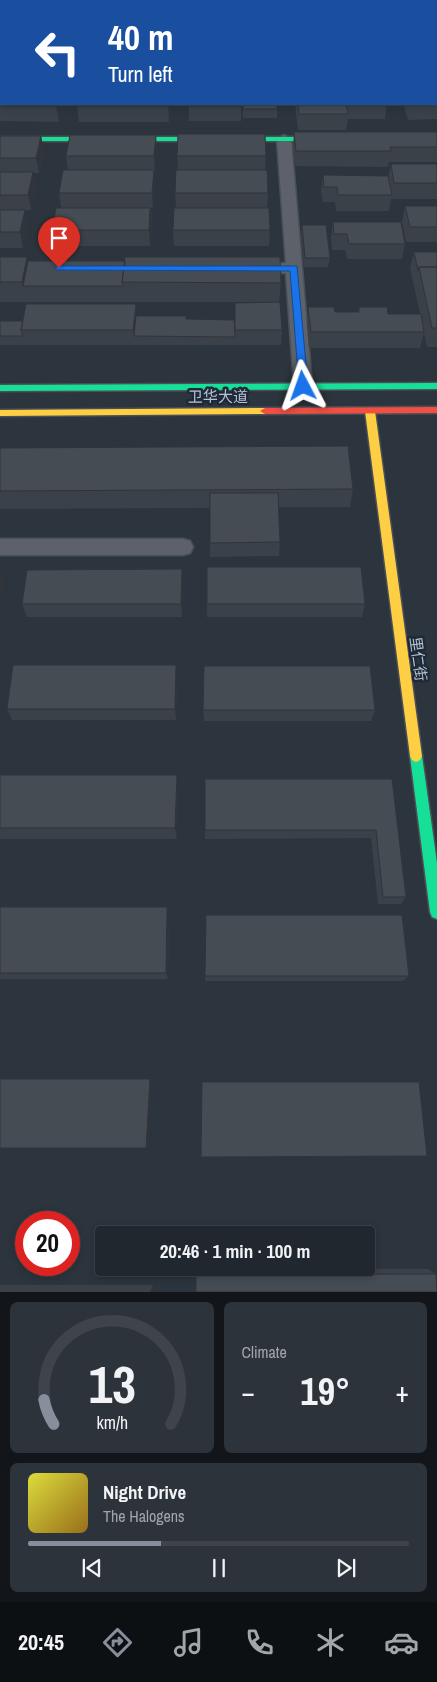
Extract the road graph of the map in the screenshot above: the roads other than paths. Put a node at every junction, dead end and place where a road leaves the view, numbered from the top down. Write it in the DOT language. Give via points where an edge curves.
graph roads {
  1 [pos="0,139"];
  2 [pos="284,139"];
  3 [pos="342,139"];
  4 [pos="236,268"];
  5 [pos="294,268"];
  6 [pos="303,386"];
  7 [pos="437,386"];
  8 [pos="0,388"];
  9 [pos="437,410"];
  10 [pos="370,411"];
  11 [pos="0,413"];
  12 [pos="0,547"];
  13 [pos="183,547"];
  14 [pos="437,912"];
  1 -- 2 [label="street"];
  2 -- 3 [label="street"];
  2 -- 5 [label="lane"];
  4 -- 5 [label="lane"];
  5 -- 6 [label="lane"];
  6 -- 7 [label="street, 卫华大道"];
  6 -- 8 [label="street, 卫华大道"];
  9 -- 10 [label="street, 卫华大道"];
  10 -- 11 [label="street, 卫华大道"];
  10 -- 14 [label="street, 里仁街"];
  12 -- 13 [label="lane"];
}
